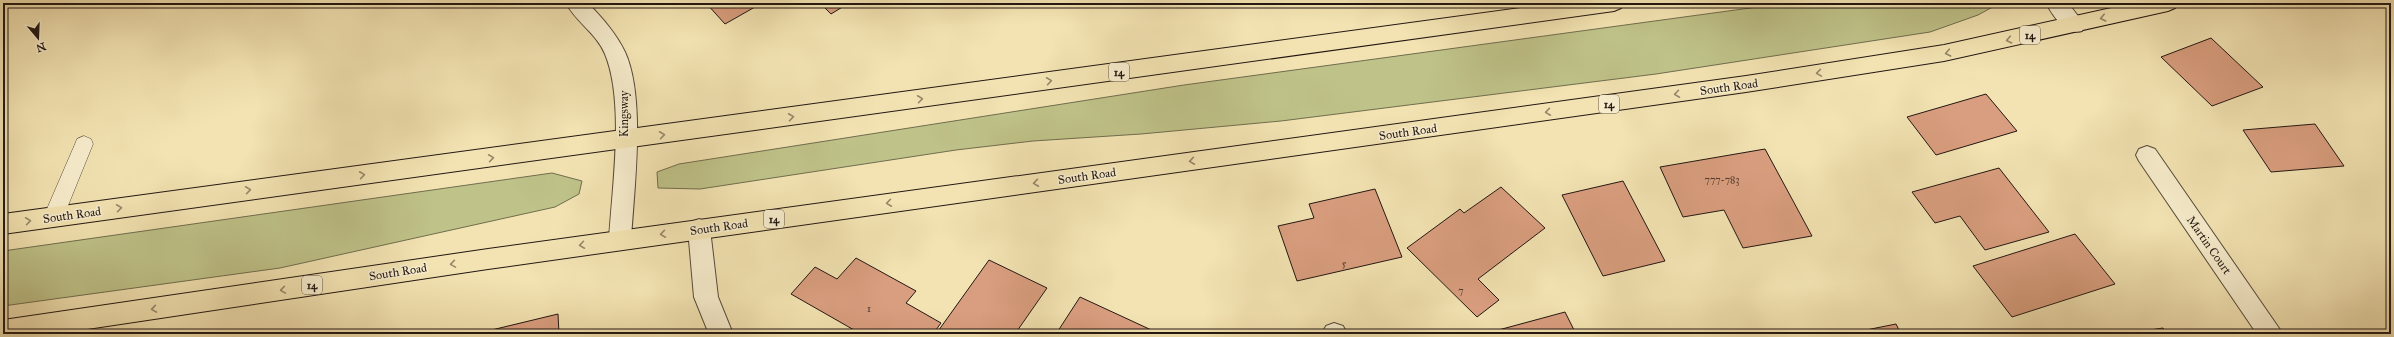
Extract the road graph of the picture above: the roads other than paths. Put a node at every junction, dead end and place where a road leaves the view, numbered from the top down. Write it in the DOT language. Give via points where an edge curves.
graph roads {
  1 [pos="576,3"];
  2 [pos="1614,3"];
  3 [pos="2056,3"];
  4 [pos="2168,3"];
  5 [pos="2075,25"];
  6 [pos="624,140"];
  7 [pos="84,144"];
  8 [pos="2147,155"];
  9 [pos="53,218"];
  10 [pos="3,224"];
  11 [pos="699,229"];
  12 [pos="620,240"];
  13 [pos="3,331"];
  14 [pos="721,334"];
  15 [pos="2271,334"];
  1 -- 6 [label="street, Kingsway" via="606,38 615,54 624,90"];
  6 -- 2 [label="highway, South Road / 14, one-way"];
  3 -- 5 [label="street"];
  4 -- 5 [label="highway, South Road / 14, one-way"];
  5 -- 11 [label="highway, South Road / 14, one-way" via="1918,58 1746,84"];
  9 -- 6 [label="highway, South Road / 14, one-way"];
  6 -- 12 [label="street, Kingsway"];
  7 -- 9 [label="lane"];
  8 -- 15 [label="street, Martin Court"];
  10 -- 9 [label="highway, South Road / 14, one-way"];
  11 -- 12 [label="highway, South Road / 14, one-way"];
  11 -- 14 [label="street" via="706,297"];
  12 -- 13 [label="highway, South Road / 14, one-way"];
}
